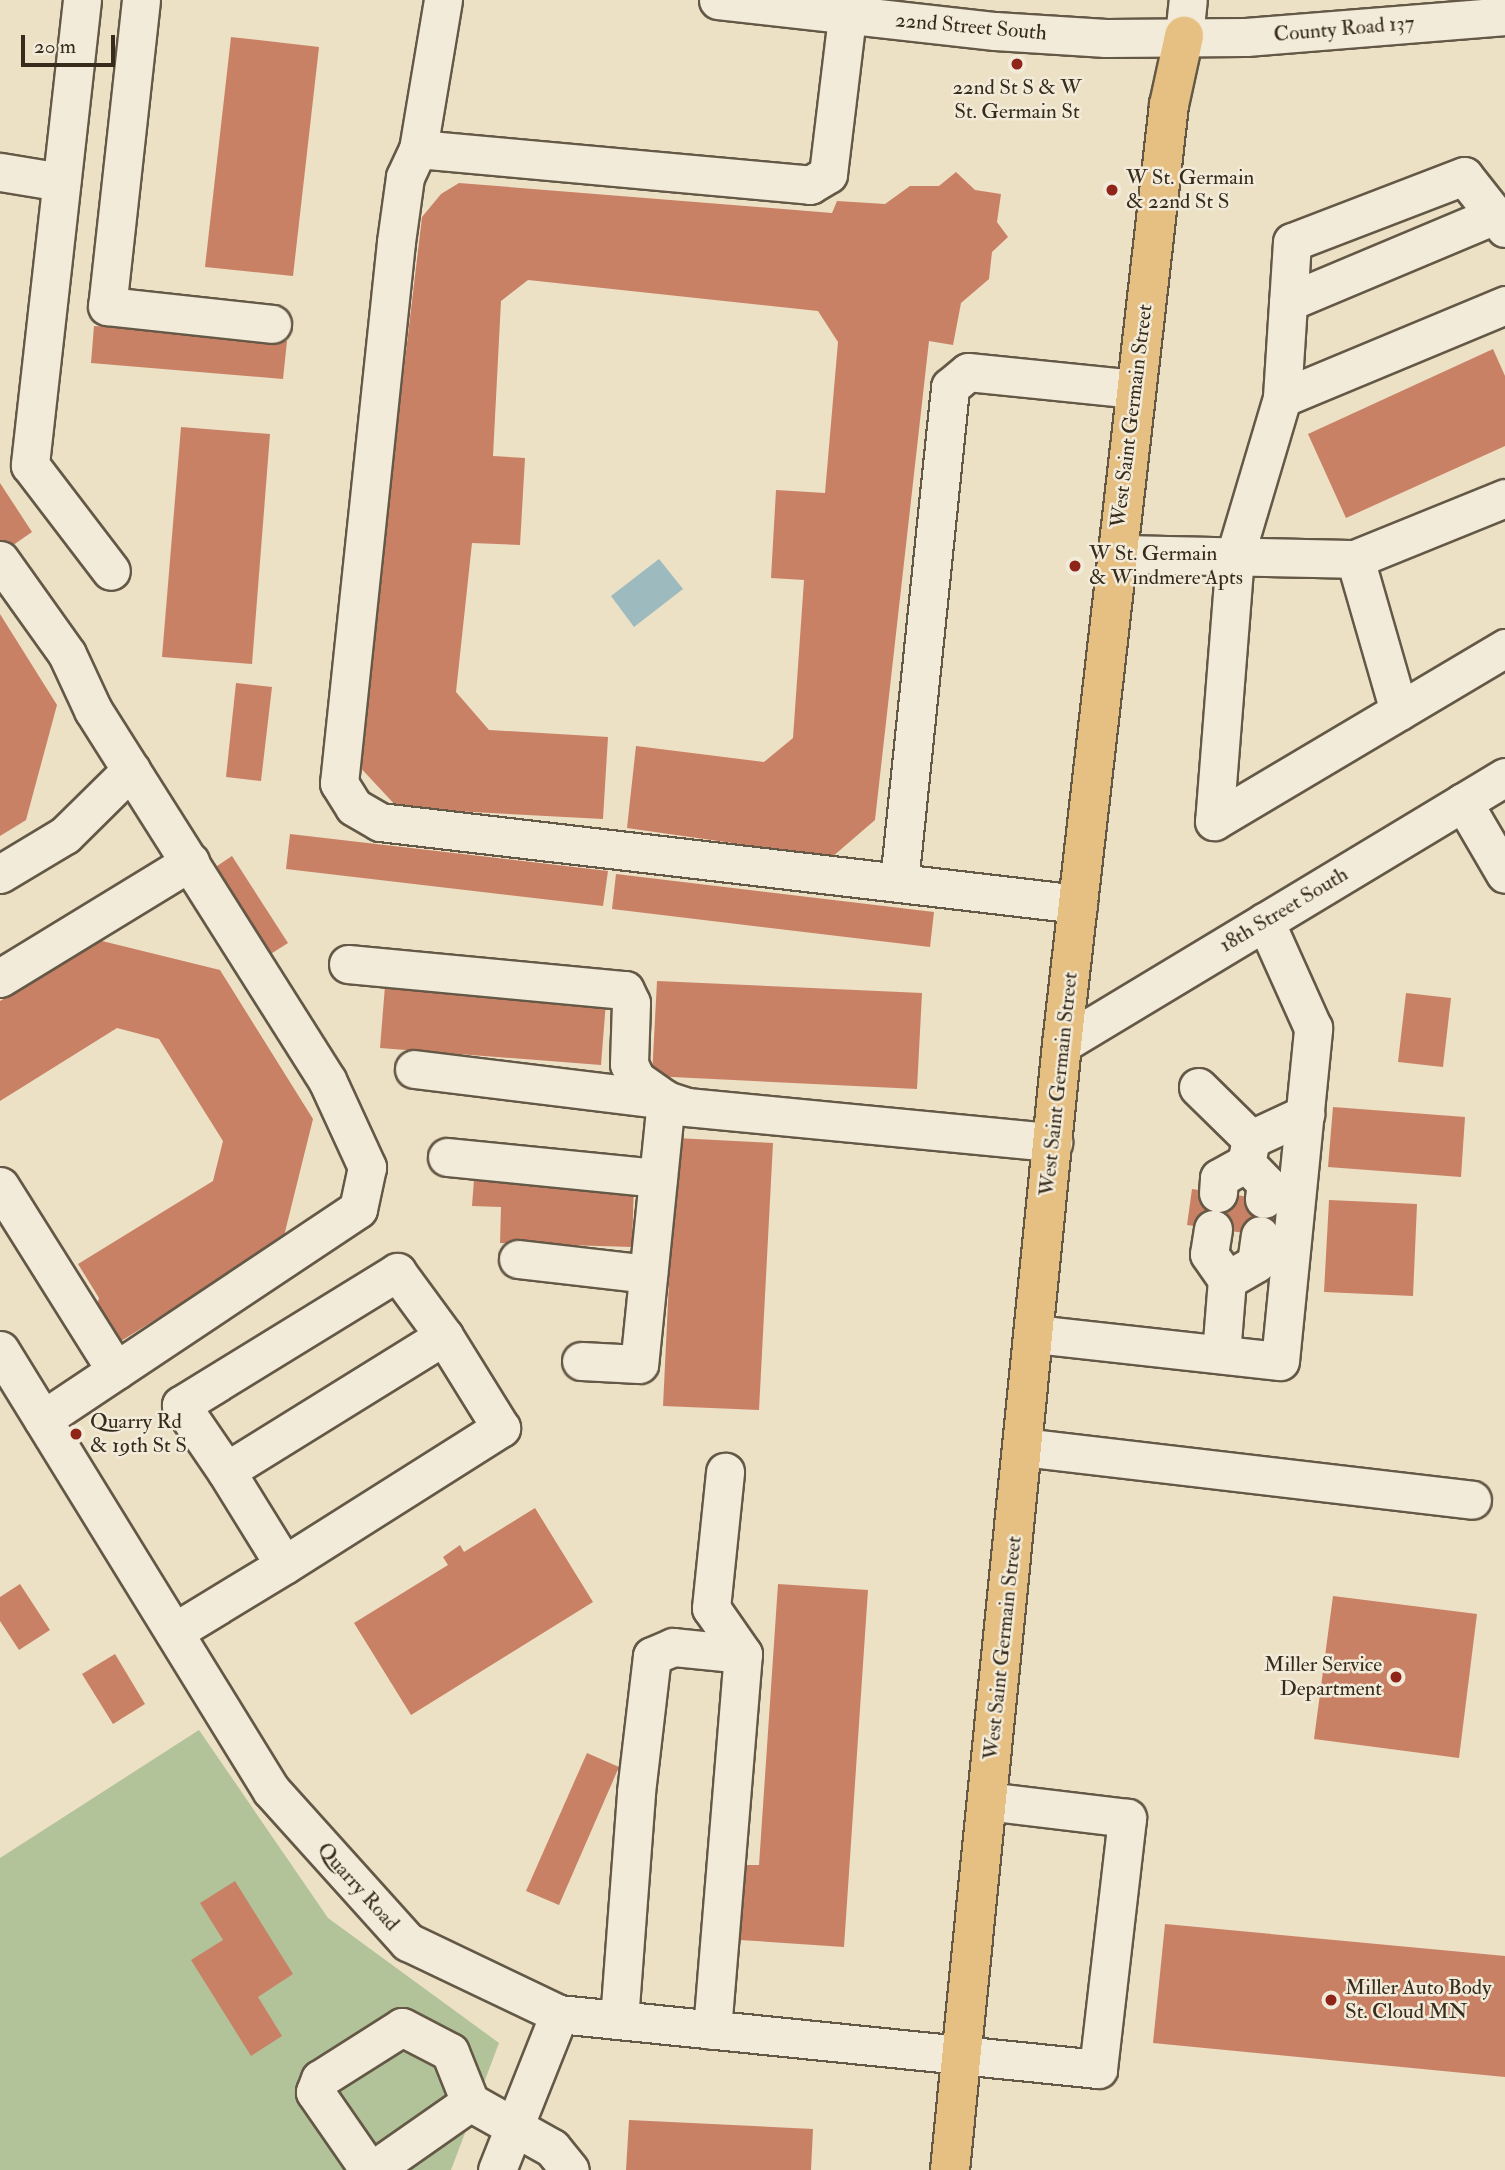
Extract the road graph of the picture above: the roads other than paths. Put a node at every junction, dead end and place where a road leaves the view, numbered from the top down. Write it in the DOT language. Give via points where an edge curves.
graph roads {
  1 [pos="82,0"];
  2 [pos="141,0"];
  3 [pos="443,0"];
  4 [pos="718,0"];
  5 [pos="996,15"];
  6 [pos="847,16"];
  7 [pos="1505,16"];
  8 [pos="1186,18"];
  9 [pos="418,149"];
  10 [pos="0,172"];
  11 [pos="61,182"];
  12 [pos="1499,222"];
  13 [pos="48,301"];
  14 [pos="1288,302"];
  15 [pos="1505,305"];
  16 [pos="107,306"];
  17 [pos="272,324"];
  18 [pos="1135,389"];
  19 [pos="1282,398"];
  20 [pos="1505,498"];
  21 [pos="1117,554"];
  22 [pos="1236,556"];
  23 [pos="1355,559"];
  24 [pos="0,560"];
  25 [pos="111,571"];
  26 [pos="1505,648"];
  27 [pos="1399,711"];
  28 [pos="131,770"];
  29 [pos="1505,776"];
  30 [pos="1463,802"];
  31 [pos="190,862"];
  32 [pos="1505,873"];
  33 [pos="0,874"];
  34 [pos="899,883"];
  35 [pos="1078,904"];
  36 [pos="1265,922"];
  37 [pos="348,964"];
  38 [pos="0,978"];
  39 [pos="1062,1044"];
  40 [pos="414,1069"];
  41 [pos="1198,1087"];
  42 [pos="666,1100"];
  43 [pos="1305,1114"];
  44 [pos="1053,1142"];
  45 [pos="1249,1151"];
  46 [pos="447,1157"];
  47 [pos="658,1178"];
  48 [pos="0,1186"];
  49 [pos="1217,1193"];
  50 [pos="1264,1199"];
  51 [pos="1213,1228"];
  52 [pos="1260,1235"];
  53 [pos="518,1259"];
  54 [pos="649,1274"];
  55 [pos="1227,1280"];
  56 [pos="1034,1334"];
  57 [pos="444,1336"];
  58 [pos="0,1350"];
  59 [pos="1221,1354"];
  60 [pos="581,1361"];
  61 [pos="116,1371"];
  62 [pos="43,1419"];
  63 [pos="1023,1447"];
  64 [pos="226,1471"];
  65 [pos="725,1472"];
  66 [pos="1472,1500"];
  67 [pos="284,1565"];
  68 [pos="174,1632"];
  69 [pos="743,1654"];
  70 [pos="987,1801"];
  71 [pos="559,2014"];
  72 [pos="619,2020"];
  73 [pos="712,2030"];
  74 [pos="962,2057"];
  75 [pos="470,2102"];
  76 [pos="514,2126"];
  77 [pos="371,2170"];
  78 [pos="496,2170"];
  79 [pos="570,2170"];
  80 [pos="950,2170"];
  1 -- 11 [label="street"];
  2 -- 16 [label="street"];
  3 -- 9 [label="street"];
  4 -- 6 [label="street, 22nd Street South"];
  5 -- 6 [label="street, 22nd Street South"];
  5 -- 8 [label="street, 22nd Street South" via="1106,38"];
  6 -- 9 [label="street" via="828,174 810,186"];
  7 -- 8 [label="street, County Road 137" via="1246,37"];
  8 -- 18 [label="main road, West Saint Germain Street" via="1169,105"];
  9 -- 34 [label="street" via="405,177 396,242 339,783 354,807 380,822"];
  10 -- 11 [label="street"];
  11 -- 13 [label="street"];
  12 -- 14 [label="street"];
  12 -- 14 [label="street" via="1464,176 1292,242"];
  13 -- 16 [label="street"];
  13 -- 25 [label="street" via="30,465"];
  14 -- 19 [label="street"];
  15 -- 19 [label="street"];
  16 -- 17 [label="street"];
  18 -- 21 [label="main road, West Saint Germain Street"];
  18 -- 34 [label="street" via="968,372 950,387"];
  19 -- 22 [label="street"];
  20 -- 23 [label="street"];
  21 -- 22 [label="street"];
  21 -- 35 [label="main road, West Saint Germain Street"];
  22 -- 23 [label="street"];
  22 -- 27 [label="street" via="1214,821"];
  23 -- 27 [label="street"];
  24 -- 28 [label="street" via="67,654 93,710"];
  26 -- 27 [label="street"];
  28 -- 31 [label="street"];
  28 -- 33 [label="street" via="65,835"];
  29 -- 30 [label="street, 18th Street South"];
  30 -- 32 [label="street"];
  30 -- 36 [label="street, 18th Street South"];
  31 -- 38 [label="street"];
  31 -- 61 [label="street" via="327,1080 368,1167 358,1209"];
  34 -- 35 [label="street"];
  35 -- 39 [label="main road, West Saint Germain Street"];
  36 -- 39 [label="street, 18th Street South"];
  36 -- 43 [label="street" via="1313,1028"];
  37 -- 42 [label="street" via="625,990 631,1003 629,1065 636,1079"];
  39 -- 44 [label="main road, West Saint Germain Street"];
  40 -- 42 [label="street"];
  41 -- 45 [label="street"];
  42 -- 44 [label="street" via="687,1107"];
  42 -- 47 [label="street"];
  43 -- 45 [label="street"];
  43 -- 59 [label="street" via="1280,1361"];
  44 -- 56 [label="main road, West Saint Germain Street"];
  45 -- 49 [label="street" via="1219,1178"];
  45 -- 50 [label="street" via="1266,1184"];
  46 -- 47 [label="street"];
  47 -- 54 [label="street"];
  48 -- 61 [label="street"];
  51 -- 55 [label="street" via="1209,1254"];
  52 -- 55 [label="street" via="1256,1263"];
  53 -- 54 [label="street"];
  54 -- 60 [label="street" via="639,1364"];
  55 -- 59 [label="street"];
  56 -- 59 [label="street"];
  56 -- 63 [label="main road, West Saint Germain Street"];
  57 -- 64 [label="street"];
  57 -- 64 [label="street" via="397,1272 181,1405"];
  57 -- 67 [label="street" via="501,1428"];
  58 -- 62 [label="street, Quarry Road"];
  61 -- 62 [label="street"];
  62 -- 68 [label="street, Quarry Road"];
  63 -- 66 [label="street"];
  63 -- 70 [label="main road, West Saint Germain Street"];
  64 -- 67 [label="street"];
  65 -- 69 [label="street" via="711,1608"];
  67 -- 68 [label="street"];
  68 -- 71 [label="street, Quarry Road" via="271,1790 408,1942"];
  69 -- 72 [label="street" via="673,1647 652,1657 636,1792"];
  69 -- 73 [label="street"];
  70 -- 74 [label="main road, West Saint Germain Street"];
  70 -- 74 [label="street, Quarry Road" via="1127,1818 1098,2069"];
  71 -- 72 [label="street, Quarry Road"];
  71 -- 76 [label="street"];
  72 -- 73 [label="street, Quarry Road"];
  73 -- 74 [label="street, Quarry Road"];
  74 -- 80 [label="main road, West Saint Germain Street"];
  75 -- 76 [label="street"];
  75 -- 77 [label="street"];
  75 -- 77 [label="street" via="450,2052 402,2026 320,2079 315,2092"];
  76 -- 78 [label="street"];
  76 -- 79 [label="street" via="552,2148"];
}
